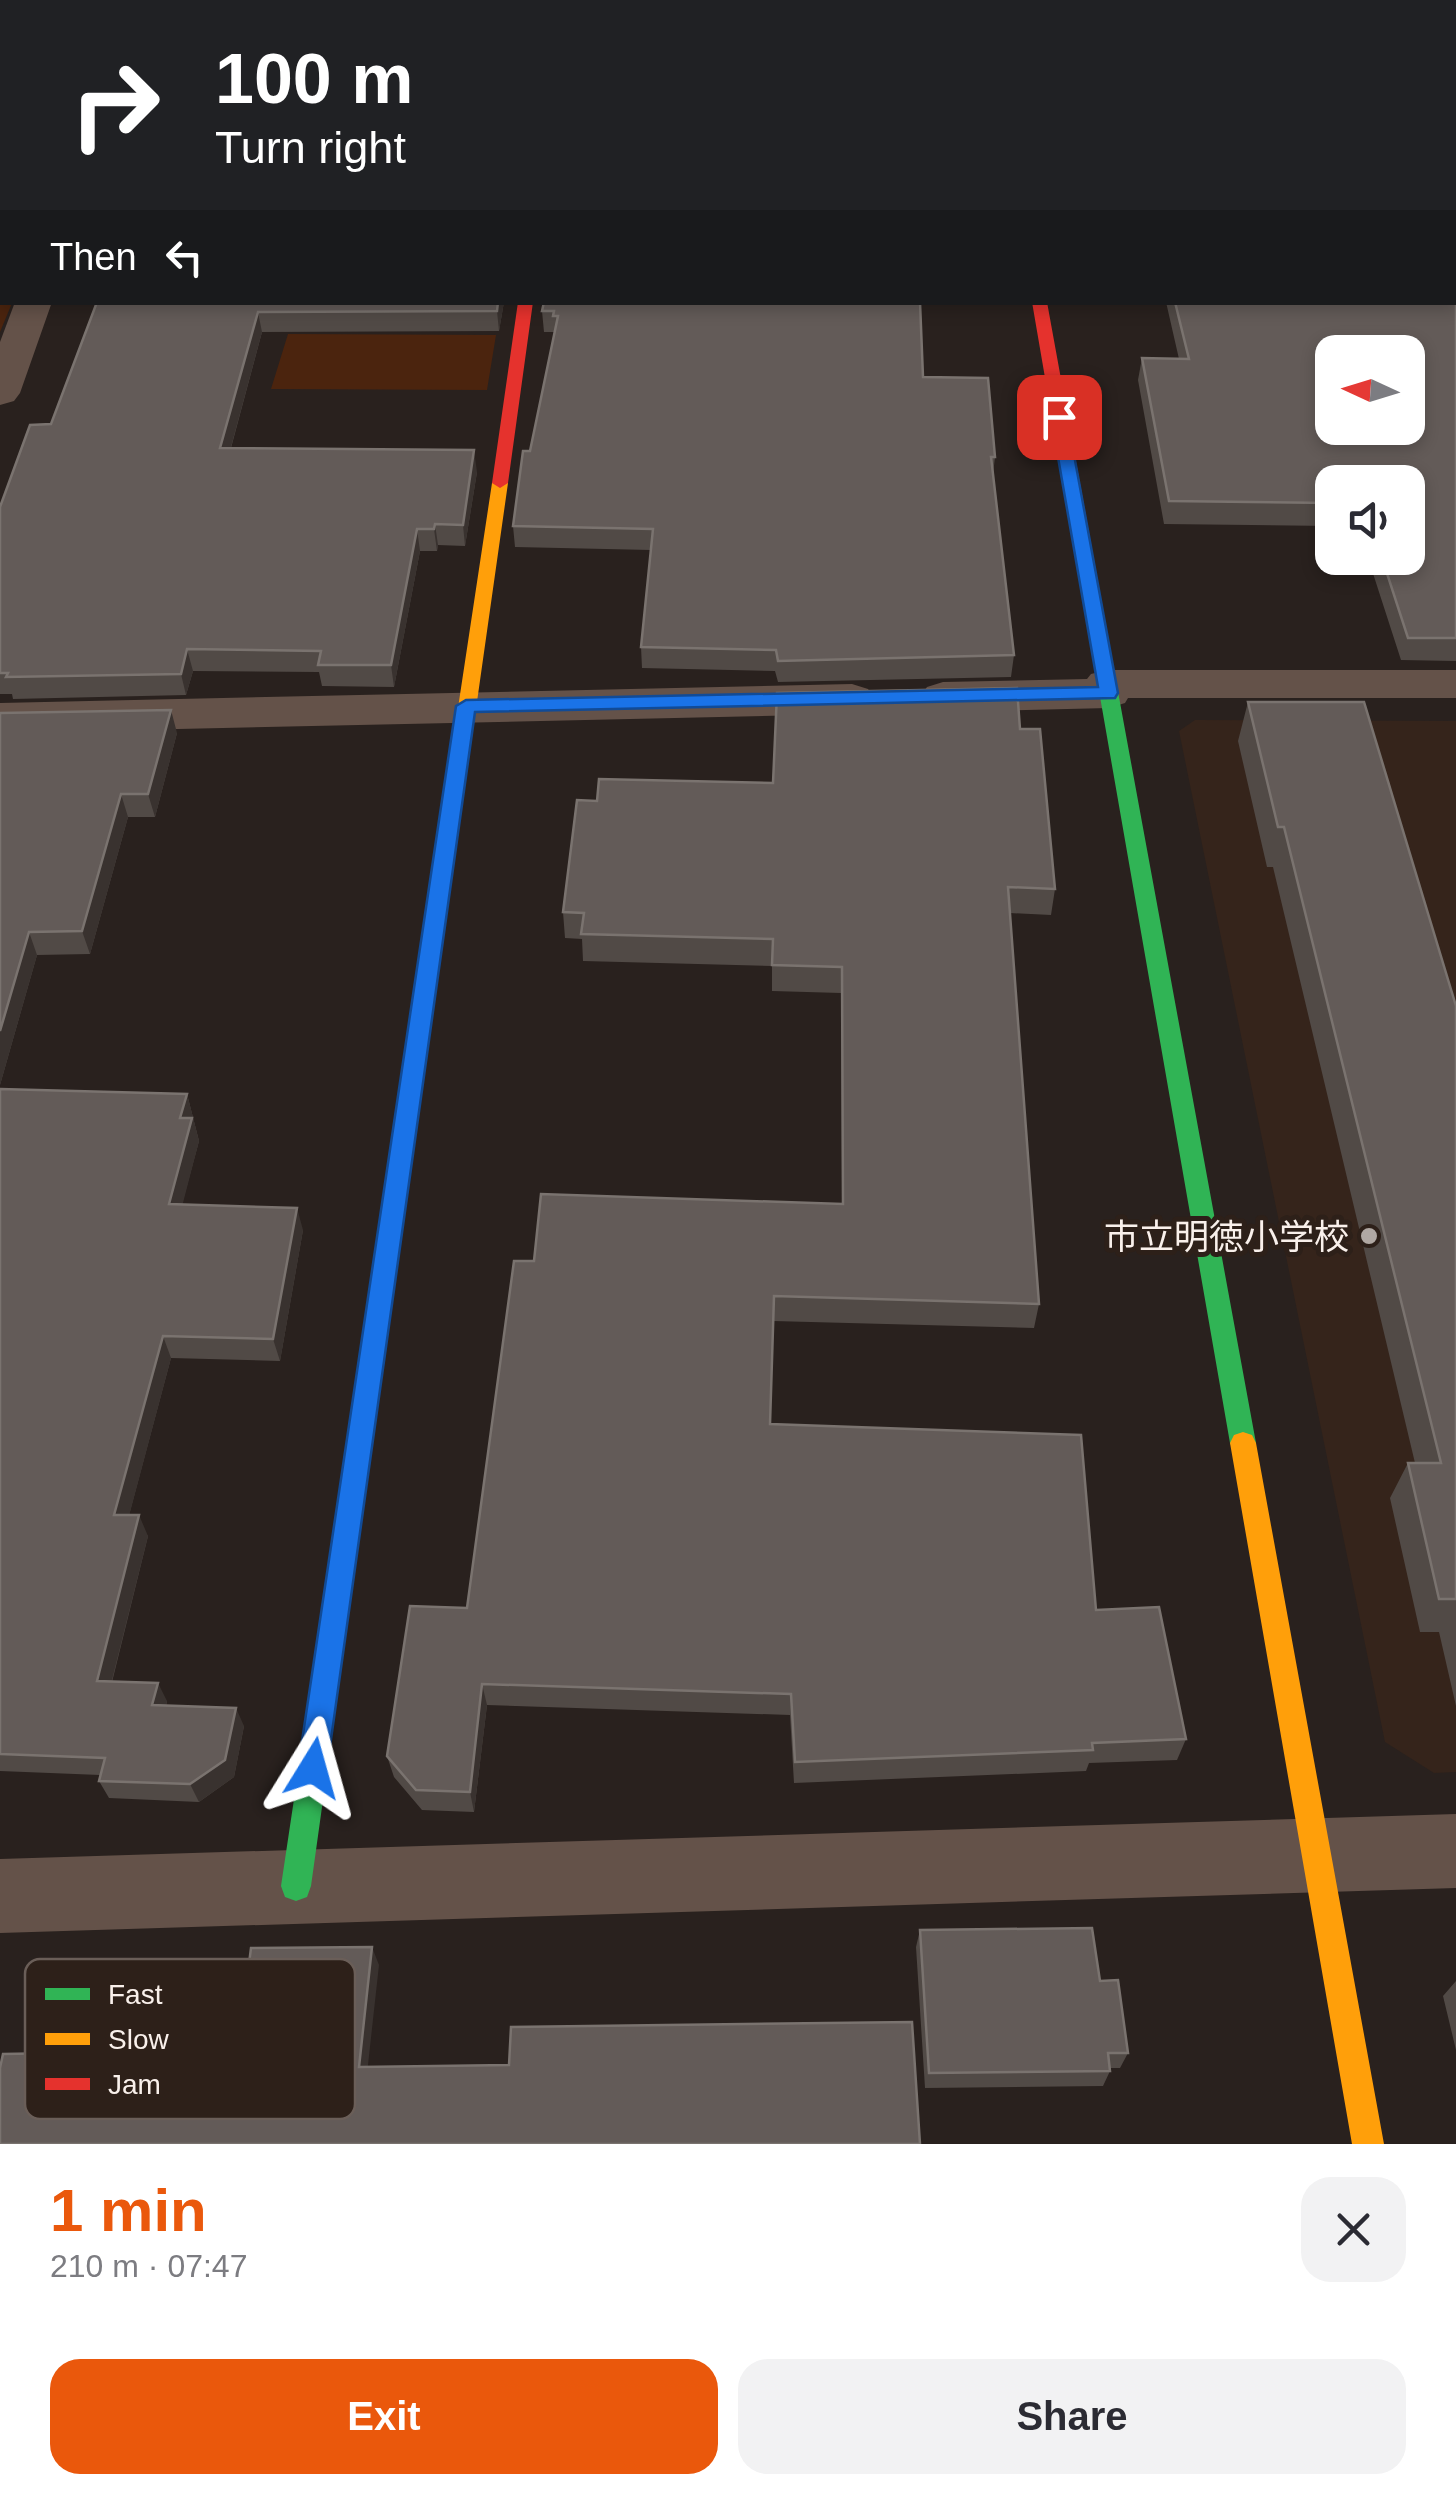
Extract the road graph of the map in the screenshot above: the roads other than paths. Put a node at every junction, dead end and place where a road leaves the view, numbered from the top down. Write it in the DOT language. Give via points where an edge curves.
graph roads {
  1 [pos="33,305"];
  2 [pos="526,305"];
  3 [pos="1040,305"];
  4 [pos="0,393"];
  5 [pos="1456,684"];
  6 [pos="1108,689"];
  7 [pos="466,706"];
  8 [pos="0,718"];
  9 [pos="1456,1851"];
  10 [pos="1317,1854"];
  11 [pos="296,1886"];
  12 [pos="0,1896"];
  13 [pos="1368,2144"];
  1 -- 4 [label="street"];
  2 -- 7 [label="street"];
  3 -- 6 [label="street"];
  5 -- 6 [label="street"];
  6 -- 7 [label="street"];
  6 -- 10 [label="street"];
  7 -- 8 [label="street"];
  7 -- 11 [label="street"];
  9 -- 10 [label="street"];
  10 -- 11 [label="street"];
  10 -- 13 [label="street"];
  11 -- 12 [label="street"];
}
